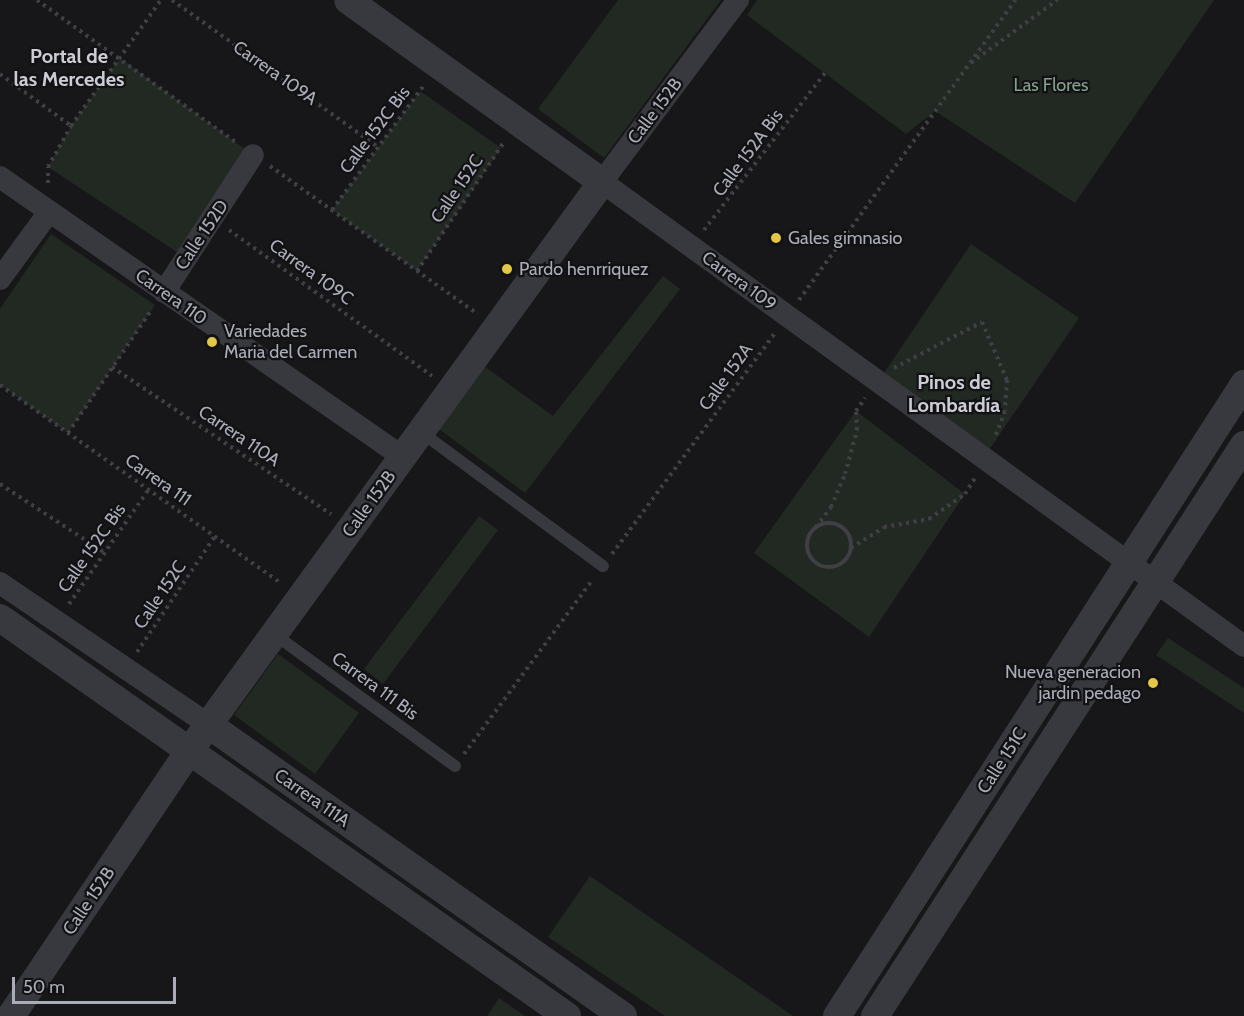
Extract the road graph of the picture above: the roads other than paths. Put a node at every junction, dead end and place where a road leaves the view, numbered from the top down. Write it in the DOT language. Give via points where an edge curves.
graph roads {
  1 [pos="348,0"];
  2 [pos="738,0"];
  3 [pos="253,155"];
  4 [pos="0,177"];
  5 [pos="602,182"];
  6 [pos="49,212"];
  7 [pos="0,279"];
  8 [pos="164,292"];
  9 [pos="1244,384"];
  10 [pos="421,432"];
  11 [pos="1244,445"];
  12 [pos="403,457"];
  13 [pos="1128,565"];
  14 [pos="603,566"];
  15 [pos="0,583"];
  16 [pos="1154,583"];
  17 [pos="0,618"];
  18 [pos="274,634"];
  19 [pos="1244,646"];
  20 [pos="208,725"];
  21 [pos="190,750"];
  22 [pos="454,766"];
  23 [pos="11,1016"];
  24 [pos="567,1016"];
  25 [pos="623,1016"];
  26 [pos="837,1016"];
  27 [pos="875,1016"];
  1 -- 5 [label="street, Carrera 109"];
  2 -- 5 [label="street, Calle 152B"];
  3 -- 8 [label="street, Calle 152D"];
  4 -- 6 [label="street, Carrera 110"];
  5 -- 10 [label="street, Calle 152B"];
  5 -- 13 [label="street, Carrera 109"];
  6 -- 7 [label="street"];
  6 -- 8 [label="street, Carrera 110"];
  8 -- 12 [label="street, Carrera 110"];
  9 -- 13 [label="street, Calle 151C"];
  10 -- 12 [label="street, Calle 152B"];
  10 -- 14 [label="lane"];
  11 -- 16 [label="street, Calle 151C"];
  12 -- 18 [label="street, Calle 152B"];
  13 -- 16 [label="street, Carrera 109"];
  13 -- 26 [label="street, Calle 151C"];
  15 -- 20 [label="street, Carrera 111A"];
  16 -- 19 [label="street"];
  16 -- 27 [label="street, Calle 151C"];
  17 -- 21 [label="street, Carrera 111A"];
  18 -- 20 [label="street, Calle 152B"];
  18 -- 22 [label="lane, Carrera 111 Bis"];
  20 -- 21 [label="street, Calle 152B"];
  20 -- 25 [label="street, Carrera 111A"];
  21 -- 23 [label="street, Calle 152B"];
  21 -- 24 [label="street, Carrera 111A"];
}
